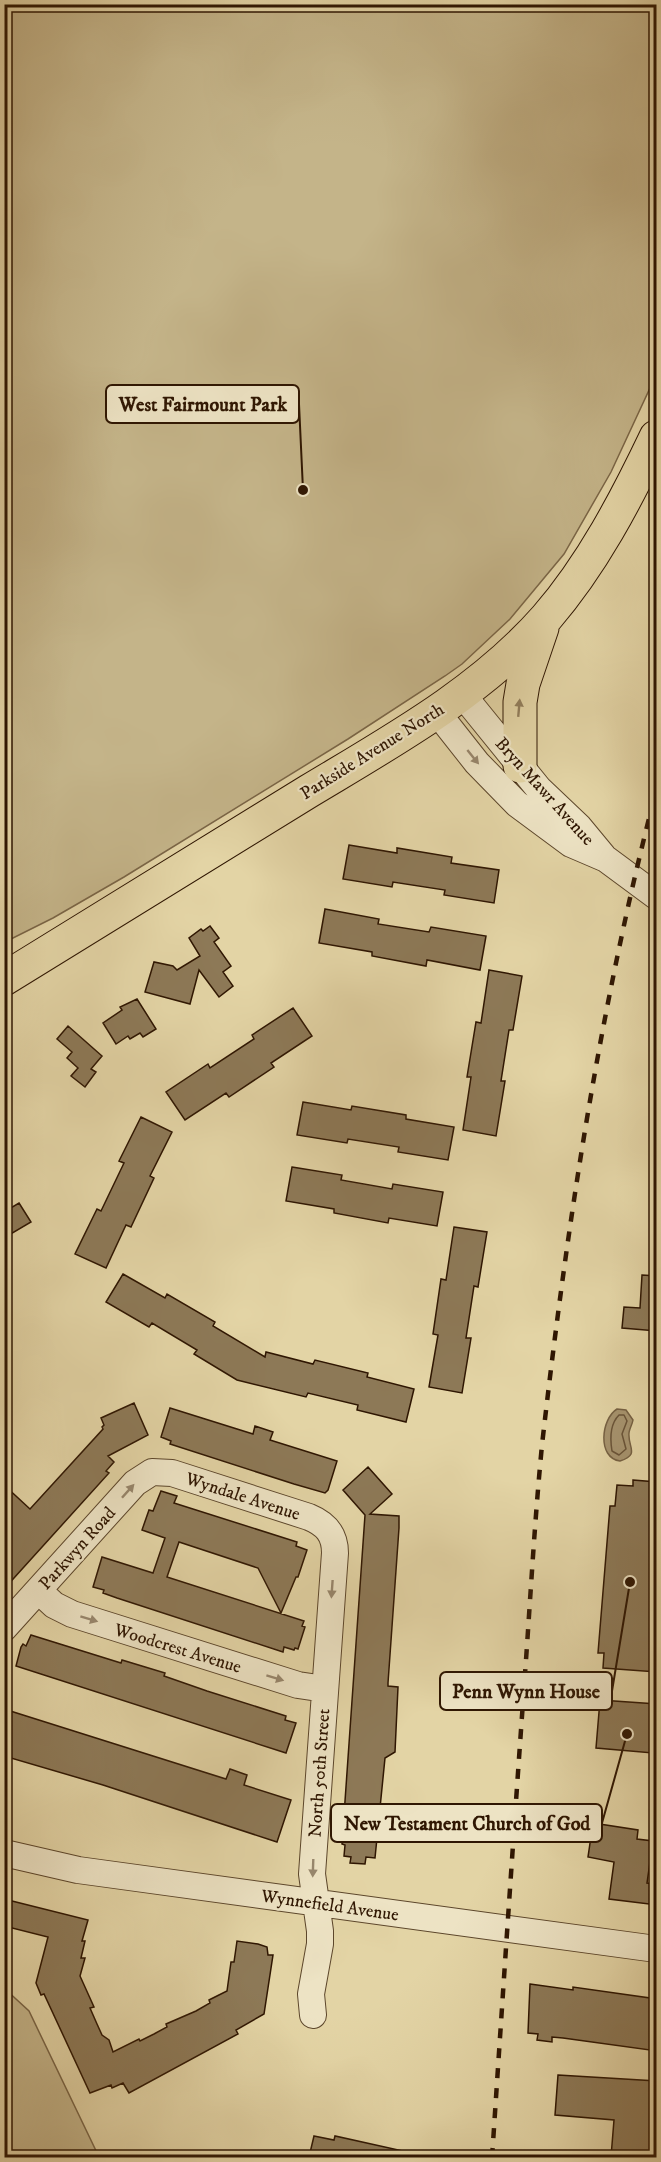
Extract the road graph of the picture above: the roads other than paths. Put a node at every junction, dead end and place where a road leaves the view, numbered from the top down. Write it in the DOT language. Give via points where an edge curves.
graph roads {
  1 [pos="657,437"];
  2 [pos="546,618"];
  3 [pos="449,702"];
  4 [pos="520,766"];
  5 [pos="606,860"];
  6 [pos="657,896"];
  7 [pos="134,899"];
  8 [pos="4,954"];
  9 [pos="4,979"];
  10 [pos="152,1472"];
  11 [pos="331,1532"];
  12 [pos="39,1591"];
  13 [pos="4,1628"];
  14 [pos="325,1689"];
  15 [pos="4,1853"];
  16 [pos="316,1904"];
  17 [pos="657,1949"];
  18 [pos="313,2015"];
  1 -- 2 [label="main road, Parkside Avenue North" via="602,540"];
  2 -- 3 [label="main road, Parkside Avenue North" via="512,653"];
  4 -- 2 [label="main road, one-way" via="520,702"];
  3 -- 4 [label="street, Bryn Mawr Avenue"];
  3 -- 5 [label="street, Bryn Mawr Avenue, one-way" via="477,764 517,804 571,844"];
  3 -- 7 [label="main road, Parkside Avenue North"];
  4 -- 5 [label="street, Bryn Mawr Avenue"];
  5 -- 6 [label="street, Bryn Mawr Avenue"];
  7 -- 8 [label="main road"];
  7 -- 9 [label="main road, Parkside Avenue North"];
  10 -- 11 [label="street, Wyndale Avenue" via="172,1473 309,1517"];
  12 -- 10 [label="street, Parkwyn Road, one-way" via="135,1483"];
  11 -- 14 [label="street, North 50th Street, one-way" via="335,1553"];
  12 -- 13 [label="street, Parkwyn Road"];
  12 -- 14 [label="street, Woodcrest Avenue, one-way" via="72,1614 298,1685"];
  14 -- 16 [label="street, North 50th Street, one-way" via="312,1874"];
  15 -- 16 [label="street, Wynnefield Avenue" via="78,1870"];
  16 -- 17 [label="street, Wynnefield Avenue"];
  16 -- 18 [label="street, North 50th Street" via="320,1944 311,1994"];
}
